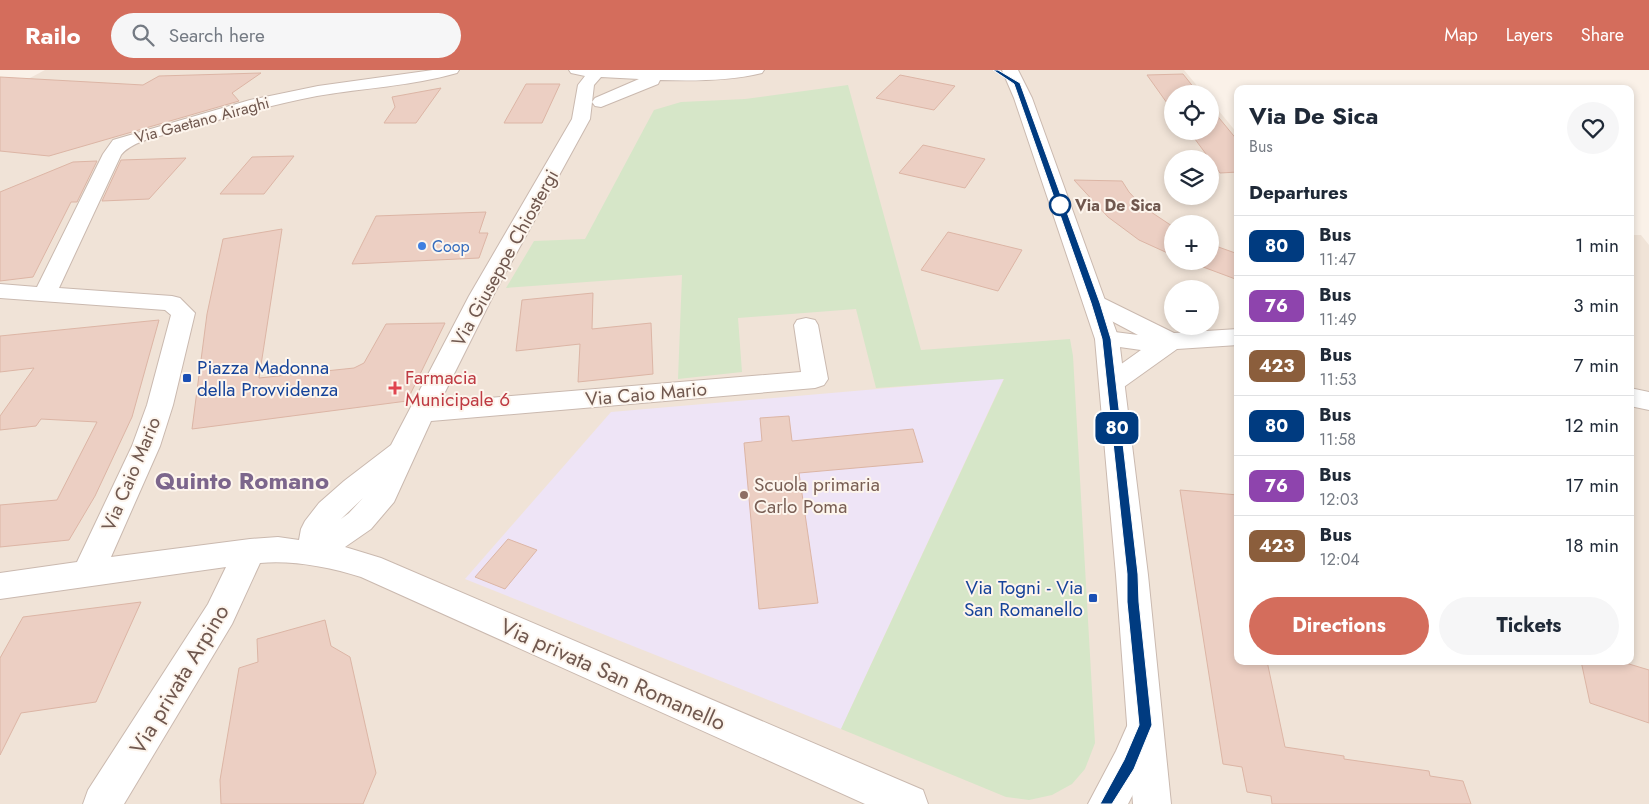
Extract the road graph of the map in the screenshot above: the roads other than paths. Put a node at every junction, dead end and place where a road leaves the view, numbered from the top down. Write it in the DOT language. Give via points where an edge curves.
graph roads {
  1 [pos="451,70"];
  2 [pos="576,70"];
  3 [pos="756,70"];
  4 [pos="996,70"];
  5 [pos="596,72"];
  6 [pos="618,74"];
  7 [pos="662,76"];
  8 [pos="1014,76"];
  9 [pos="601,102"];
  10 [pos="581,119"];
  11 [pos="0,291"];
  12 [pos="45,294"];
  13 [pos="1095,303"];
  14 [pos="806,325"];
  15 [pos="1234,337"];
  16 [pos="1106,339"];
  17 [pos="1171,342"];
  18 [pos="1112,383"];
  19 [pos="1634,398"];
  20 [pos="1649,401"];
  21 [pos="422,413"];
  22 [pos="250,551"];
  23 [pos="313,553"];
  24 [pos="87,575"];
  25 [pos="0,586"];
  26 [pos="1145,725"];
  27 [pos="102,804"];
  28 [pos="909,804"];
  29 [pos="1107,804"];
  30 [pos="1152,804"];
  1 -- 12 [label="street, Via Gaetano Airaghi" via="250,105 120,144 112,154"];
  2 -- 5 [label="street"];
  3 -- 7 [label="street"];
  4 -- 8 [label="street"];
  5 -- 6 [label="street"];
  5 -- 10 [label="street, Via Giuseppe Chiostergi" via="586,86"];
  6 -- 7 [label="street"];
  6 -- 9 [label="street, Via Giuseppe Chiostergi"];
  7 -- 9 [label="street, Via Giuseppe Chiostergi"];
  8 -- 13 [label="street"];
  9 -- 10 [label="street, Via Giuseppe Chiostergi"];
  10 -- 21 [label="street, Via Giuseppe Chiostergi" via="481,296"];
  11 -- 12 [label="street"];
  12 -- 24 [label="street, Via Caio Mario" via="172,303 183,313 146,446"];
  13 -- 16 [label="street"];
  13 -- 17 [label="street"];
  14 -- 21 [label="street, Via Caio Mario" via="815,379"];
  15 -- 17 [label="street"];
  16 -- 17 [label="street"];
  16 -- 18 [label="street"];
  17 -- 18 [label="street"];
  18 -- 26 [label="street"];
  19 -- 20 [label="street"];
  21 -- 23 [label="street, Via Giuseppe Chiostergi" via="384,494 360,521"];
  22 -- 23 [label="street" via="278,549"];
  22 -- 24 [label="street"];
  22 -- 27 [label="street, Via privata Arpino" via="220,614"];
  23 -- 28 [label="street, Via privata San Romanello" via="370,567"];
  24 -- 25 [label="street"];
  26 -- 29 [label="street"];
  26 -- 30 [label="street"];
}
